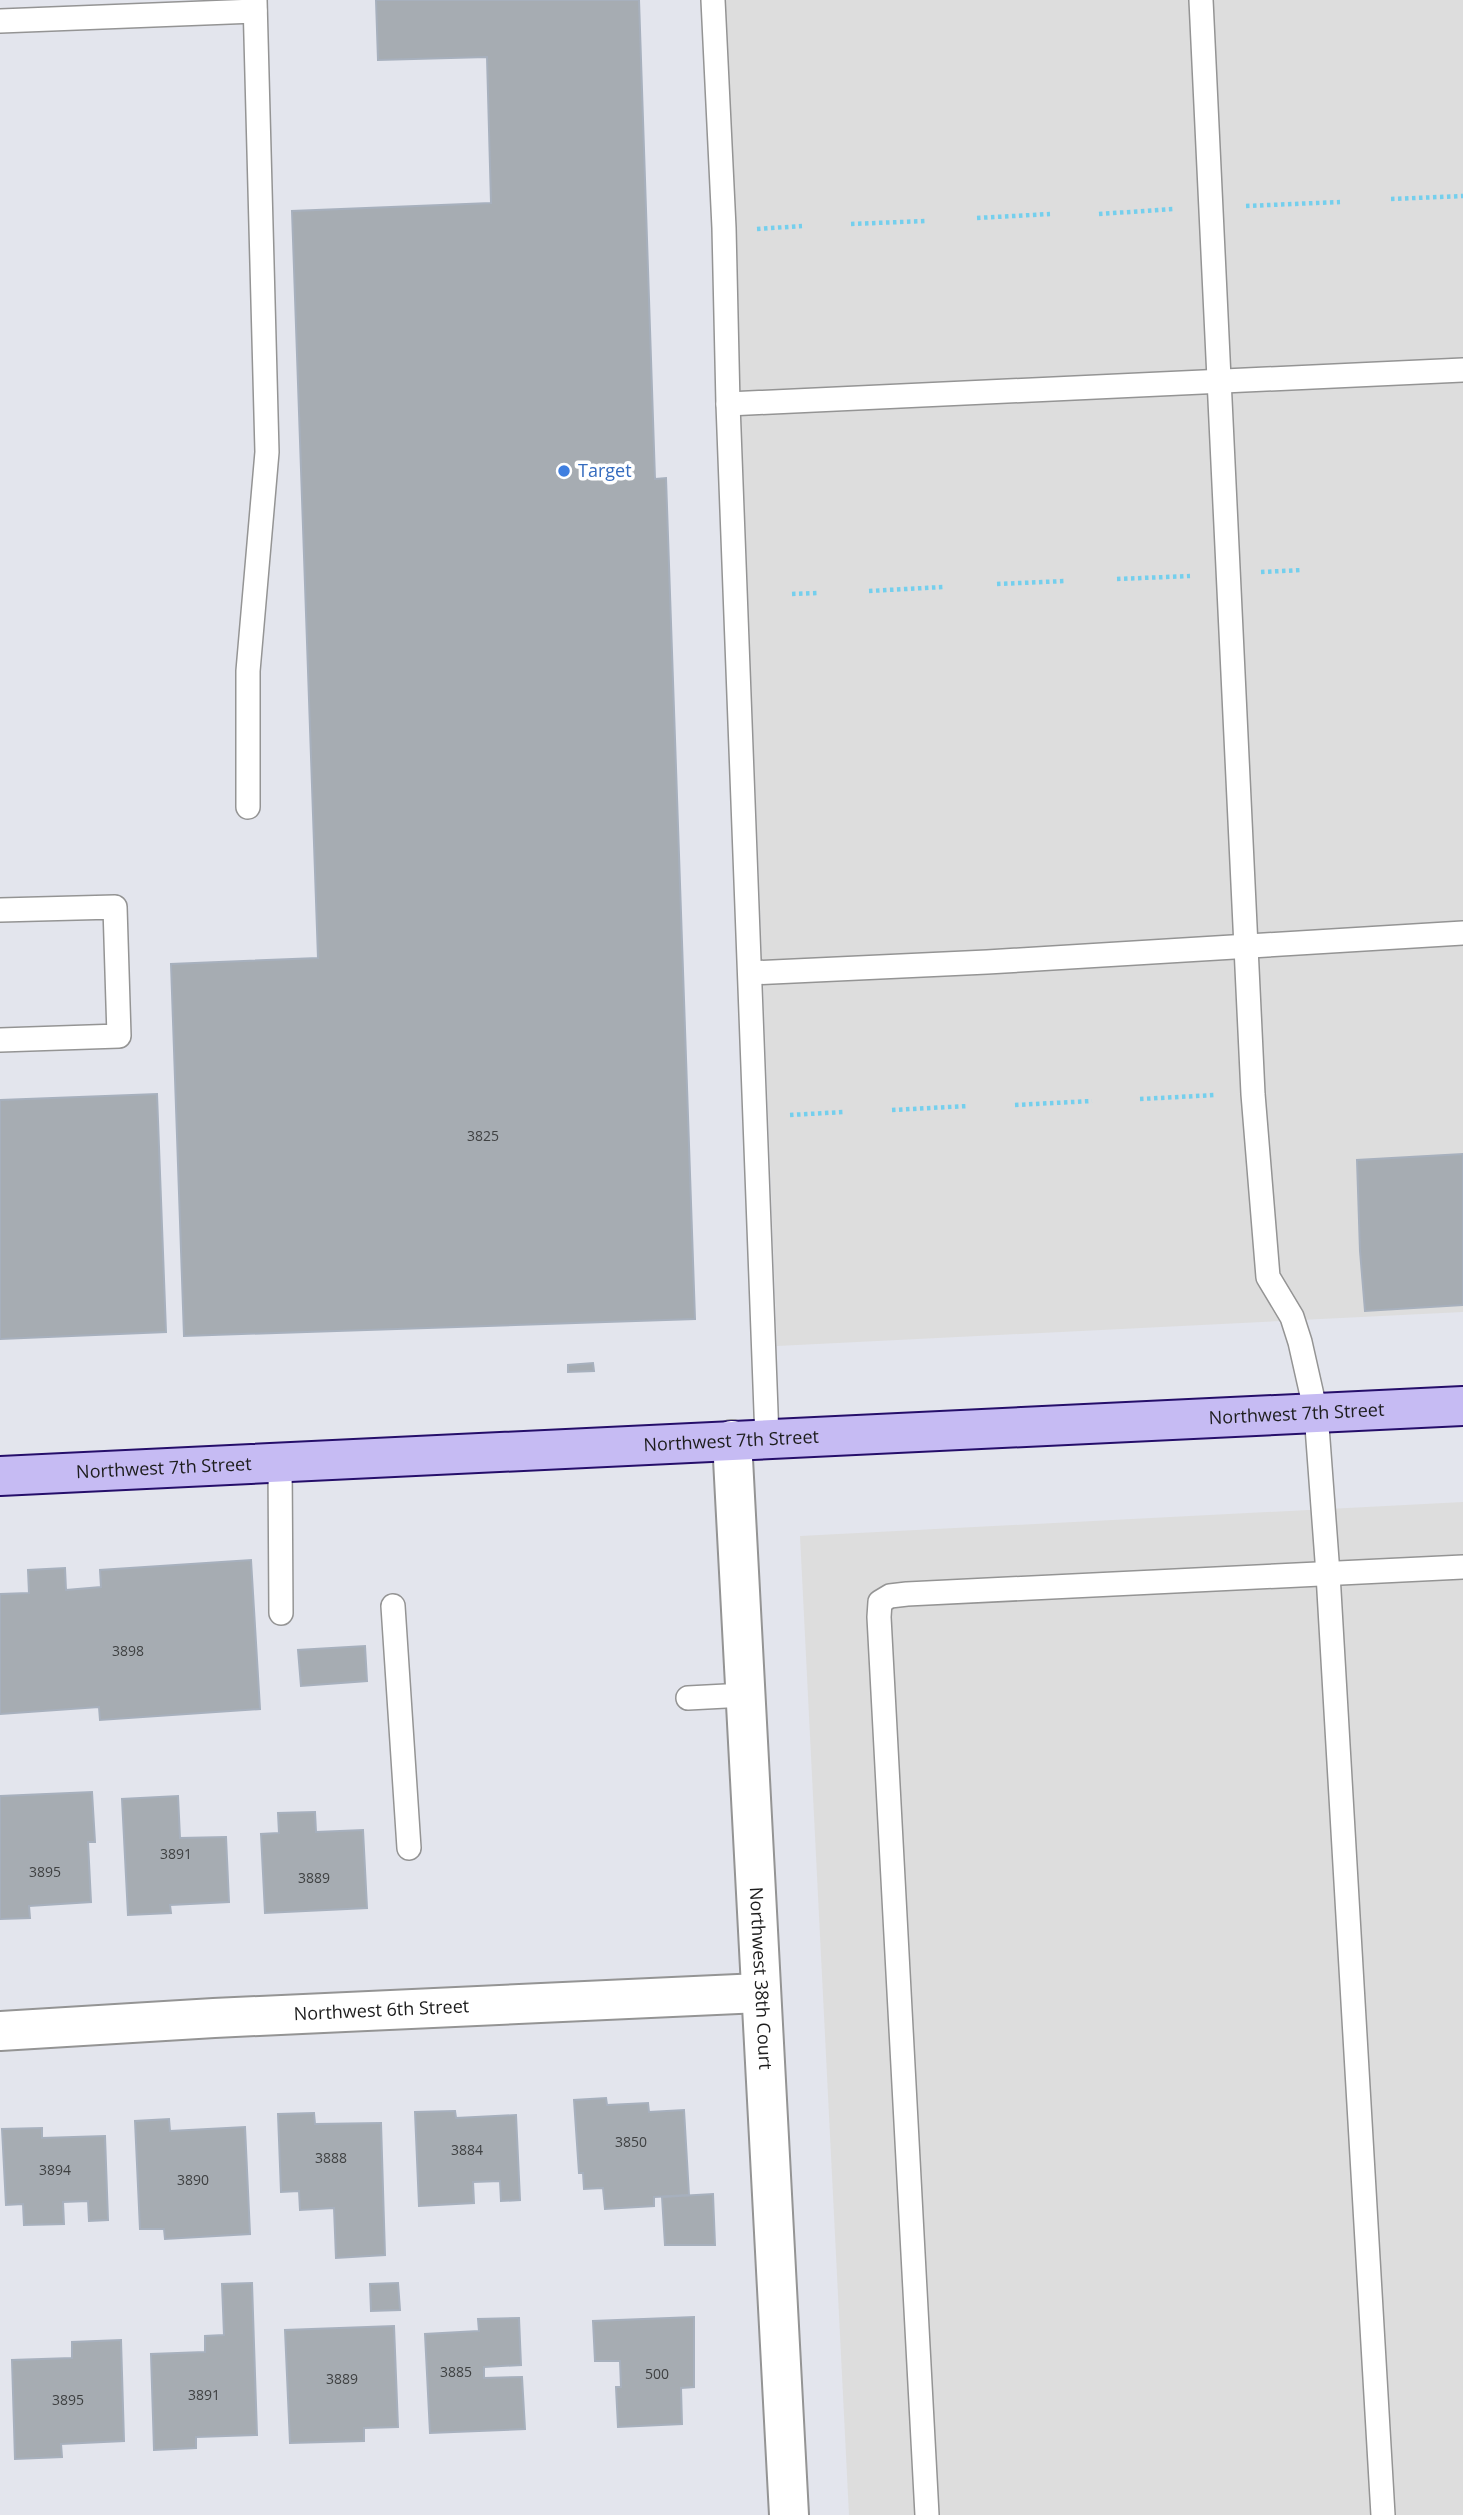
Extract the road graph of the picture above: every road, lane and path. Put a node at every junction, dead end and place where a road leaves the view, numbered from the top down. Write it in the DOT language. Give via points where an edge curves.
graph roads {
  1 [pos="713,0"];
  2 [pos="1201,0"];
  3 [pos="255,6"];
  4 [pos="0,21"];
  5 [pos="1463,196"];
  6 [pos="1391,199"];
  7 [pos="1340,202"];
  8 [pos="1244,206"];
  9 [pos="1174,209"];
  10 [pos="1050,214"];
  11 [pos="1099,214"];
  12 [pos="977,218"];
  13 [pos="925,221"];
  14 [pos="851,224"];
  15 [pos="802,226"];
  16 [pos="757,229"];
  17 [pos="1463,370"];
  18 [pos="1218,382"];
  19 [pos="728,404"];
  20 [pos="1302,570"];
  21 [pos="1261,572"];
  22 [pos="1190,576"];
  23 [pos="1117,579"];
  24 [pos="1066,582"];
  25 [pos="997,584"];
  26 [pos="943,587"];
  27 [pos="869,591"];
  28 [pos="818,593"];
  29 [pos="792,594"];
  30 [pos="248,807"];
  31 [pos="0,911"];
  32 [pos="1463,933"];
  33 [pos="1246,946"];
  34 [pos="750,974"];
  35 [pos="0,1040"];
  36 [pos="1215,1095"];
  37 [pos="1140,1099"];
  38 [pos="1092,1101"];
  39 [pos="1015,1105"];
  40 [pos="968,1106"];
  41 [pos="892,1110"];
  42 [pos="844,1112"];
  43 [pos="805,1114"];
  44 [pos="1463,1406"];
  45 [pos="1316,1413"];
  46 [pos="750,1439"];
  47 [pos="280,1462"];
  48 [pos="0,1476"];
  49 [pos="1463,1567"];
  50 [pos="1328,1574"];
  51 [pos="393,1606"];
  52 [pos="282,1613"];
  53 [pos="745,1695"];
  54 [pos="688,1698"];
  55 [pos="409,1848"];
  56 [pos="760,1993"];
  57 [pos="0,2031"];
  58 [pos="789,2515"];
  59 [pos="927,2515"];
  60 [pos="1383,2515"];
  1 -- 19 [label="lane"];
  2 -- 18 [label="lane"];
  3 -- 4 [label="lane"];
  3 -- 30 [label="lane" via="267,452 248,671"];
  5 -- 6 [label="path"];
  7 -- 8 [label="path"];
  9 -- 11 [label="path"];
  10 -- 12 [label="path"];
  13 -- 14 [label="path"];
  15 -- 16 [label="path"];
  17 -- 18 [label="lane"];
  18 -- 19 [label="lane"];
  18 -- 33 [label="lane"];
  19 -- 34 [label="lane"];
  20 -- 21 [label="path"];
  22 -- 23 [label="path"];
  24 -- 25 [label="path"];
  26 -- 27 [label="path"];
  28 -- 29 [label="path"];
  31 -- 35 [label="lane" via="115,907 119,1036"];
  32 -- 33 [label="lane"];
  33 -- 34 [label="lane"];
  33 -- 45 [label="lane" via="1266,1265 1273,1288 1292,1317"];
  34 -- 46 [label="lane"];
  36 -- 37 [label="path"];
  38 -- 39 [label="path"];
  40 -- 41 [label="path"];
  42 -- 43 [label="path"];
  44 -- 45 [label="main road, Northwest 7th Street"];
  45 -- 46 [label="main road, Northwest 7th Street"];
  45 -- 50 [label="lane"];
  46 -- 47 [label="main road, Northwest 7th Street"];
  46 -- 53 [label="street, Northwest 38th Court"];
  47 -- 48 [label="main road, Northwest 7th Street"];
  47 -- 52 [label="lane"];
  49 -- 50 [label="lane"];
  50 -- 59 [label="lane" via="907,1594 880,1602"];
  50 -- 60 [label="lane"];
  51 -- 55 [label="lane"];
  53 -- 54 [label="lane"];
  53 -- 56 [label="street, Northwest 38th Court"];
  56 -- 57 [label="street, Northwest 6th Street"];
  56 -- 58 [label="street, Northwest 38th Court"];
}
